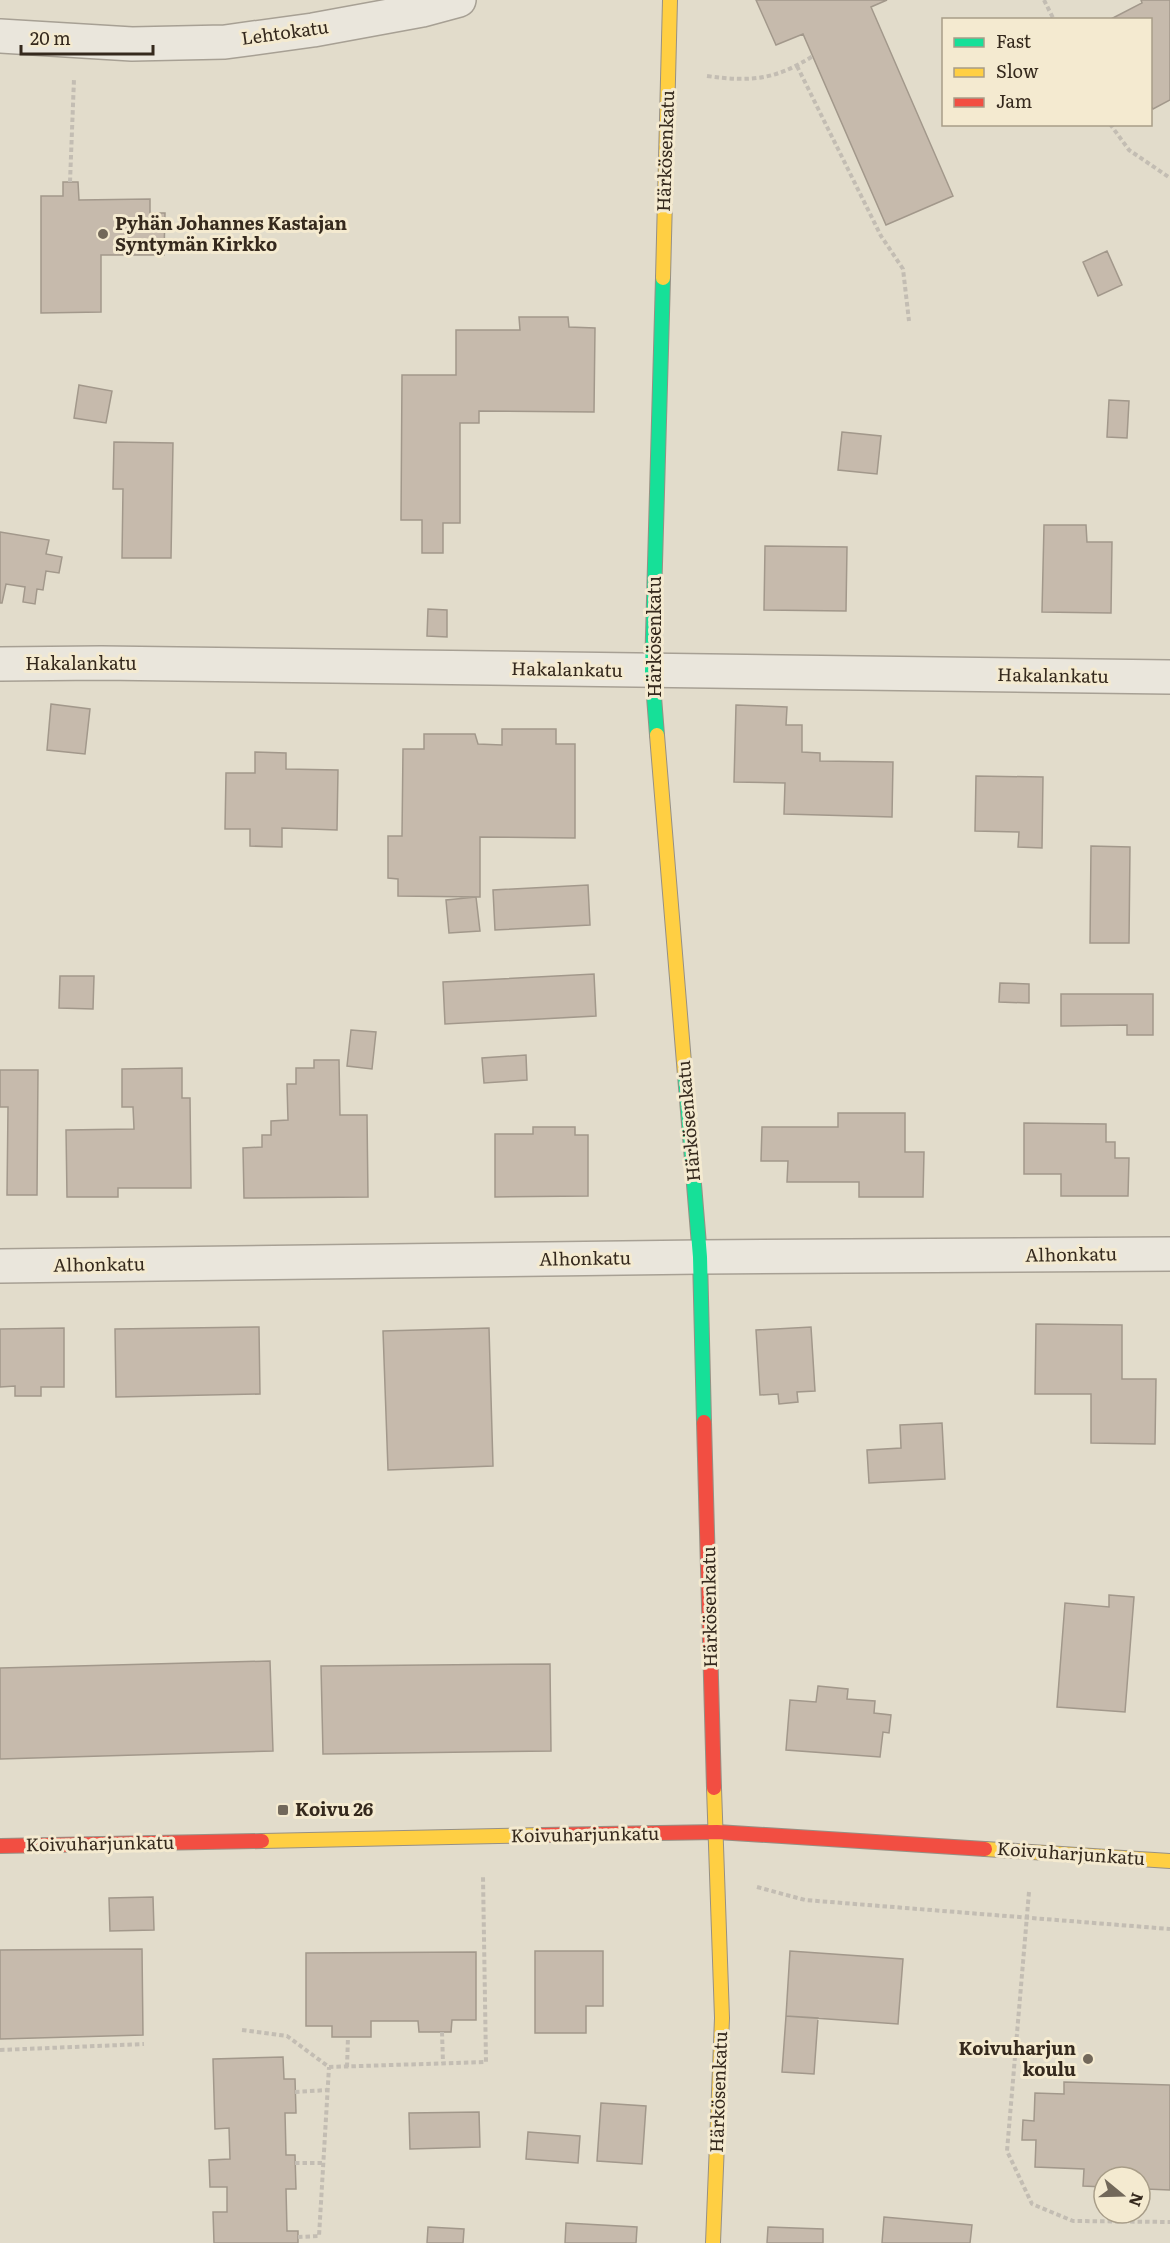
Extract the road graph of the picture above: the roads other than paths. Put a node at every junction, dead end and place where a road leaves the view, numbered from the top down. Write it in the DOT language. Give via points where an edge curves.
graph roads {
  1 [pos="459,0"];
  2 [pos="670,0"];
  3 [pos="0,36"];
  4 [pos="0,664"];
  5 [pos="652,671"];
  6 [pos="1170,677"];
  7 [pos="1170,1254"];
  8 [pos="700,1257"];
  9 [pos="0,1266"];
  10 [pos="717,1832"];
  11 [pos="0,1846"];
  12 [pos="1170,1861"];
  13 [pos="713,2243"];
  1 -- 3 [label="street, Lehtokatu" via="324,28 225,42 132,44"];
  2 -- 5 [label="street, Härkösenkatu"];
  4 -- 5 [label="street, Hakalankatu"];
  5 -- 6 [label="street, Hakalankatu"];
  5 -- 8 [label="street, Härkösenkatu"];
  7 -- 8 [label="street, Alhonkatu"];
  8 -- 9 [label="street, Alhonkatu"];
  8 -- 10 [label="street, Härkösenkatu"];
  10 -- 11 [label="street, Koivuharjunkatu"];
  10 -- 12 [label="street, Koivuharjunkatu"];
  10 -- 13 [label="street, Härkösenkatu" via="722,2018"];
}
